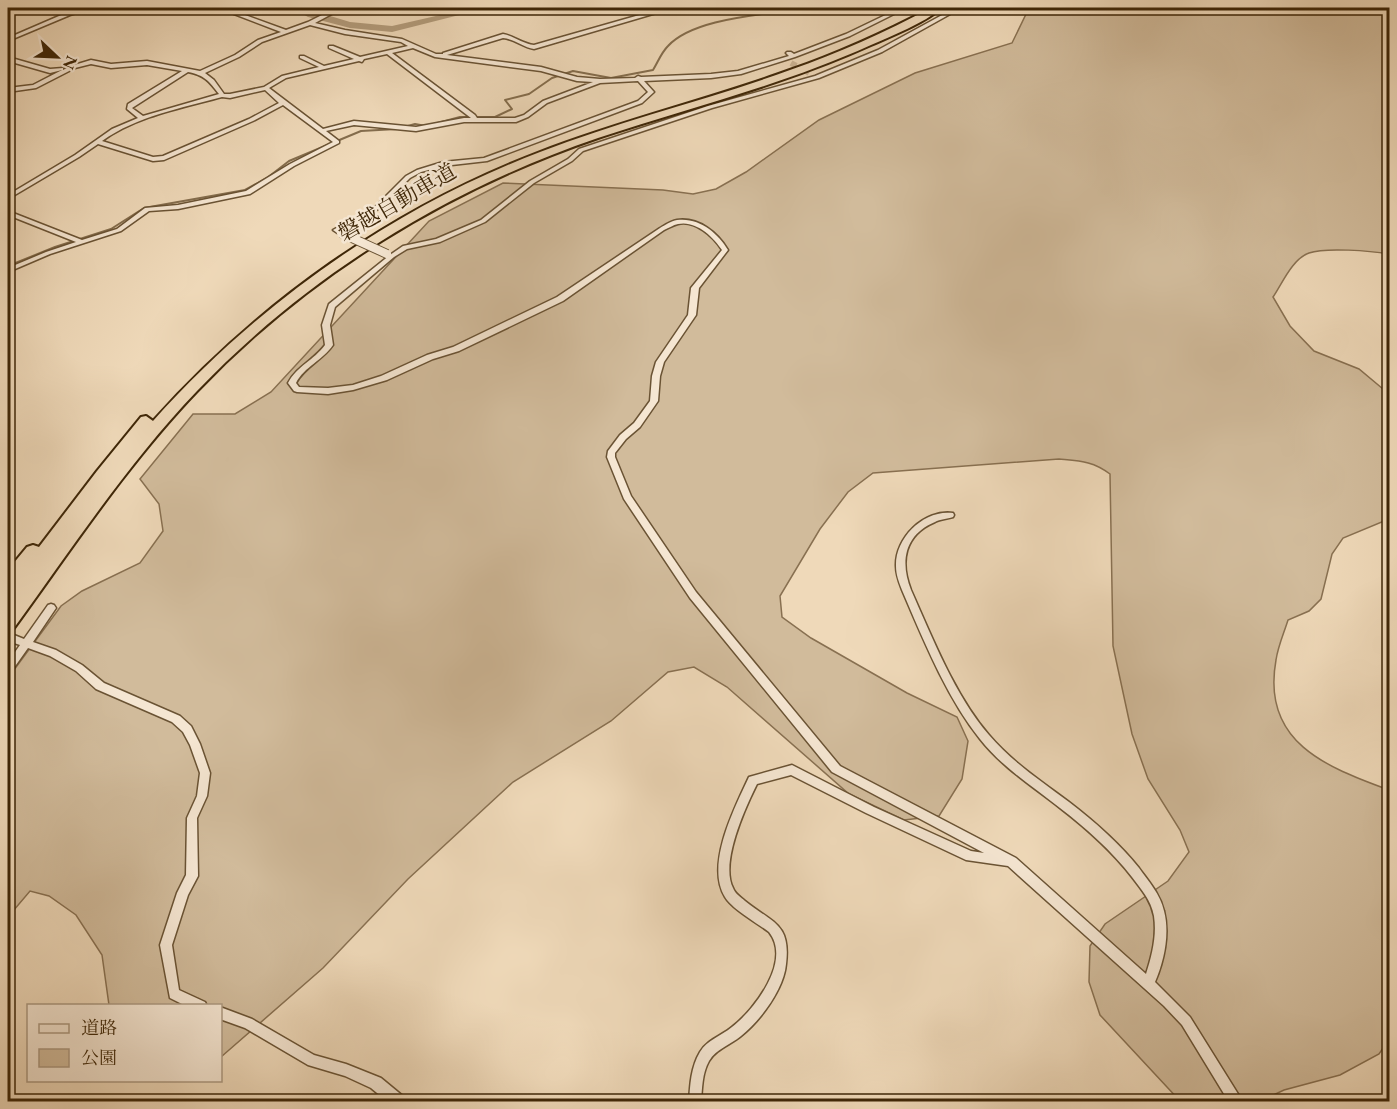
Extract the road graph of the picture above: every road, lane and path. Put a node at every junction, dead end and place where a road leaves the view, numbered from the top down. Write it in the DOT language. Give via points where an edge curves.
graph roads {
  1 [pos="89,8"];
  2 [pos="223,8"];
  3 [pos="668,8"];
  4 [pos="903,8"];
  5 [pos="926,8"];
  6 [pos="937,8"];
  7 [pos="958,8"];
  8 [pos="336,9"];
  9 [pos="312,22"];
  10 [pos="286,32"];
  11 [pos="8,40"];
  12 [pos="413,46"];
  13 [pos="331,47"];
  14 [pos="389,53"];
  15 [pos="428,53"];
  16 [pos="302,57"];
  17 [pos="8,59"];
  18 [pos="362,60"];
  19 [pos="83,63"];
  20 [pos="325,68"];
  21 [pos="188,70"];
  22 [pos="201,73"];
  23 [pos="809,73"];
  24 [pos="817,77"];
  25 [pos="638,78"];
  26 [pos="600,81"];
  27 [pos="266,88"];
  28 [pos="8,90"];
  29 [pos="222,95"];
  30 [pos="283,103"];
  31 [pos="142,118"];
  32 [pos="475,120"];
  33 [pos="321,131"];
  34 [pos="99,142"];
  35 [pos="8,196"];
  36 [pos="8,213"];
  37 [pos="82,242"];
  38 [pos="389,255"];
  39 [pos="8,270"];
  40 [pos="102,475"];
  41 [pos="950,515"];
  42 [pos="8,581"];
  43 [pos="8,602"];
  44 [pos="51,608"];
  45 [pos="8,623"];
  46 [pos="14,639"];
  47 [pos="27,643"];
  48 [pos="8,669"];
  49 [pos="1012,862"];
  50 [pos="1147,983"];
  51 [pos="199,1004"];
  52 [pos="222,1015"];
  53 [pos="399,1101"];
  54 [pos="695,1101"];
  55 [pos="1237,1101"];
  1 -- 11 [label="street"];
  2 -- 10 [label="street"];
  3 -- 15 [label="street" via="534,47 503,36 452,52"];
  4 -- 25 [label="street" via="848,35 739,73"];
  5 -- 40 [label="highway, 磐越自動車道" via="793,68 589,132 500,165 396,217 306,274 245,323 170,395"];
  6 -- 45 [label="highway, 磐越自動車道" via="822,63 598,135 497,174 405,220 344,258 256,326 182,397 117,476"];
  7 -- 24 [label="street" via="880,51"];
  8 -- 9 [label="street"];
  9 -- 10 [label="street"];
  9 -- 12 [label="street"];
  10 -- 22 [label="street" via="260,41"];
  12 -- 14 [label="street"];
  12 -- 15 [label="street"];
  13 -- 18 [label="street"];
  14 -- 18 [label="street"];
  14 -- 32 [label="street"];
  15 -- 26 [label="street"];
  16 -- 20 [label="street"];
  17 -- 19 [label="street" via="51,72"];
  18 -- 20 [label="street"];
  19 -- 21 [label="street" via="147,63"];
  19 -- 28 [label="street" via="35,87"];
  20 -- 27 [label="street" via="281,77"];
  21 -- 22 [label="street"];
  21 -- 31 [label="street" via="129,106"];
  22 -- 29 [label="street"];
  23 -- 24 [label="street"];
  24 -- 38 [label="street" via="581,150 483,221 438,242 405,247"];
  25 -- 26 [label="street"];
  25 -- 38 [label="street, bridge" via="651,92 640,102 491,158 419,171 378,207 336,230"];
  26 -- 32 [label="street" via="545,102 519,119"];
  27 -- 29 [label="street"];
  27 -- 30 [label="street"];
  29 -- 31 [label="street"];
  30 -- 33 [label="street"];
  30 -- 34 [label="street" via="164,158 150,158"];
  31 -- 34 [label="street" via="111,131"];
  32 -- 33 [label="street" via="417,129 354,123"];
  33 -- 37 [label="street" via="337,142 248,193 147,209 119,230"];
  34 -- 35 [label="street"];
  36 -- 37 [label="street"];
  37 -- 39 [label="street"];
  38 -- 49 [label="street" via="332,306 326,325 329,345 296,375 292,383 297,389 328,392 353,387 456,349 560,299 632,248 680,222 715,236 725,250 695,288 692,315 660,362 654,401 611,453 627,497 693,595 836,769"];
  40 -- 42 [label="highway"];
  40 -- 43 [label="highway, 磐越自動車道"];
  41 -- 50 [label="street" via="924,522 903,548 899,566 909,594 946,678 967,713 1013,766 1113,845 1153,897 1161,918 1162,938 1152,978"];
  44 -- 47 [label="street"];
  46 -- 47 [label="street"];
  47 -- 48 [label="street"];
  47 -- 51 [label="street" via="53,652 100,686 176,719 195,744 205,773 202,796 192,818 192,876 166,945 174,994"];
  49 -- 50 [label="street"];
  49 -- 54 [label="street" via="970,856 792,770 753,780 737,813 724,866 728,893 779,933 780,971 771,992 738,1030 714,1043 704,1057"];
  50 -- 55 [label="street" via="1186,1022"];
  52 -- 53 [label="street" via="248,1023 312,1061 376,1083"];
}
